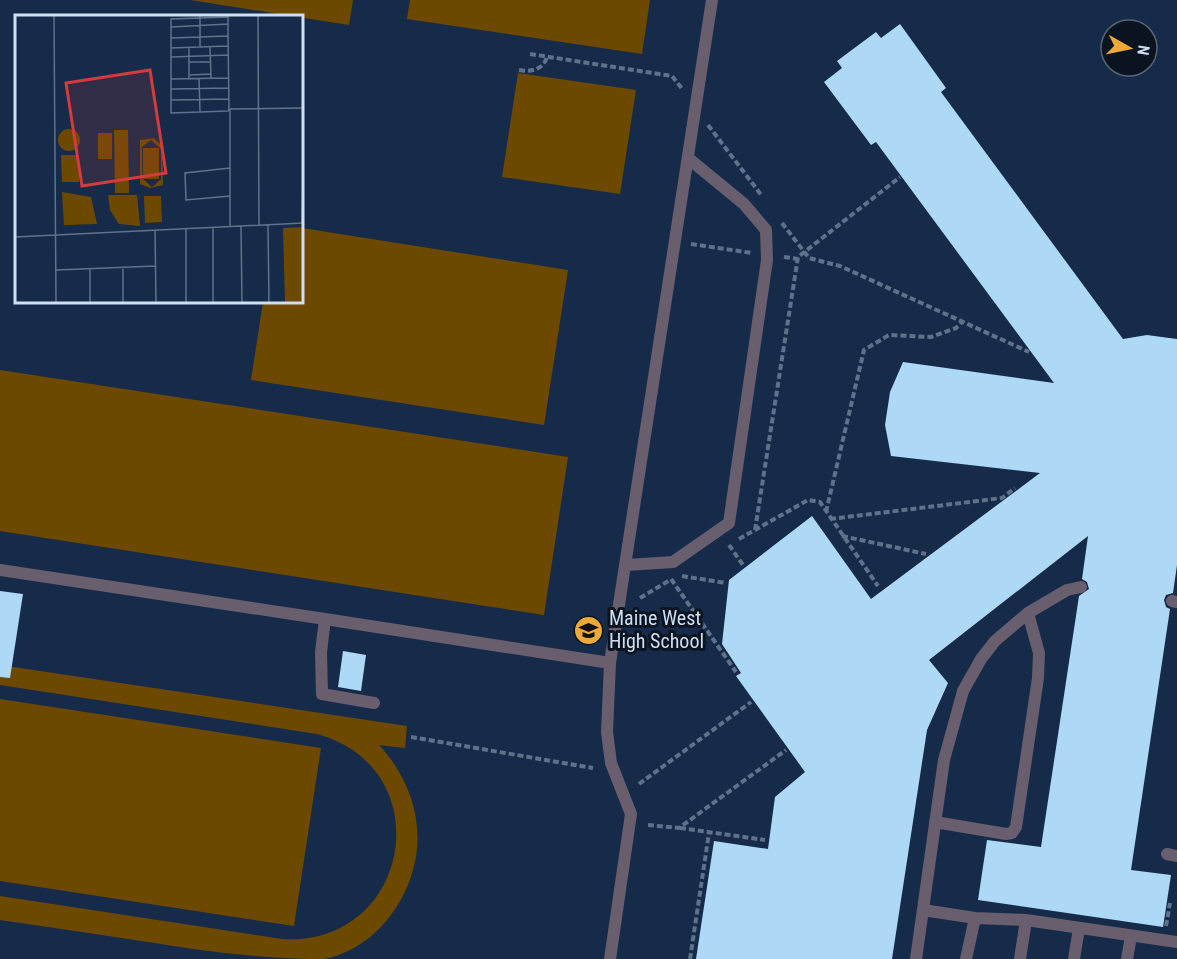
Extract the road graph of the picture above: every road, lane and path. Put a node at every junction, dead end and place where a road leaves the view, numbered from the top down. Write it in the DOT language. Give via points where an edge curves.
graph roads {
  1 [pos="712,0"];
  2 [pos="530,54"];
  3 [pos="547,57"];
  4 [pos="519,70"];
  5 [pos="689,99"];
  6 [pos="708,124"];
  7 [pos="688,158"];
  8 [pos="900,177"];
  9 [pos="769,206"];
  10 [pos="776,214"];
  11 [pos="689,243"];
  12 [pos="803,251"];
  13 [pos="755,253"];
  14 [pos="775,256"];
  15 [pos="798,259"];
  16 [pos="962,322"];
  17 [pos="1029,352"];
  18 [pos="1015,488"];
  19 [pos="826,512"];
  20 [pos="830,519"];
  21 [pos="755,530"];
  22 [pos="842,536"];
  23 [pos="729,545"];
  24 [pos="719,551"];
  25 [pos="926,554"];
  26 [pos="627,565"];
  27 [pos="743,565"];
  28 [pos="688,569"];
  29 [pos="0,570"];
  30 [pos="678,575"];
  31 [pos="671,579"];
  32 [pos="726,583"];
  33 [pos="878,586"];
  34 [pos="1081,587"];
  35 [pos="640,598"];
  36 [pos="1028,613"];
  37 [pos="325,620"];
  38 [pos="610,663"];
  39 [pos="736,672"];
  40 [pos="751,702"];
  41 [pos="374,703"];
  42 [pos="411,737"];
  43 [pos="786,750"];
  44 [pos="594,768"];
  45 [pos="639,784"];
  46 [pos="935,822"];
  47 [pos="648,825"];
  48 [pos="679,828"];
  49 [pos="710,833"];
  50 [pos="765,840"];
  51 [pos="923,910"];
  52 [pos="975,918"];
  53 [pos="1026,920"];
  54 [pos="1079,928"];
  55 [pos="1131,936"];
  56 [pos="1177,942"];
  57 [pos="610,959"];
  58 [pos="690,959"];
  59 [pos="916,959"];
  60 [pos="966,959"];
  61 [pos="1020,959"];
  62 [pos="1074,959"];
  63 [pos="1127,959"];
  1 -- 7 [label="lane"];
  2 -- 3 [label="path"];
  3 -- 4 [label="path" via="542,67 531,72"];
  3 -- 5 [label="path" via="672,76"];
  6 -- 9 [label="path"];
  7 -- 26 [label="lane"];
  7 -- 26 [label="lane" via="744,204 766,230 767,260 729,523 673,562"];
  8 -- 12 [label="path"];
  10 -- 12 [label="path"];
  11 -- 13 [label="path"];
  12 -- 15 [label="path"];
  12 -- 16 [label="path" via="808,258 840,266"];
  14 -- 15 [label="path"];
  15 -- 21 [label="path"];
  16 -- 17 [label="path"];
  16 -- 19 [label="path" via="931,337 889,334 864,350"];
  18 -- 20 [label="path" via="1002,498"];
  19 -- 20 [label="path"];
  19 -- 21 [label="path" via="820,502 808,501"];
  20 -- 22 [label="path"];
  21 -- 23 [label="path"];
  22 -- 25 [label="path"];
  22 -- 33 [label="path"];
  23 -- 24 [label="path"];
  23 -- 27 [label="path"];
  26 -- 38 [label="lane"];
  28 -- 30 [label="path"];
  29 -- 37 [label="lane"];
  30 -- 31 [label="path"];
  30 -- 32 [label="path"];
  31 -- 35 [label="path"];
  31 -- 39 [label="path"];
  34 -- 36 [label="lane" via="1067,590"];
  36 -- 46 [label="lane" via="995,642 963,691 944,760"];
  36 -- 46 [label="lane" via="1039,653 1038,678 1016,827 1006,834"];
  37 -- 38 [label="lane"];
  37 -- 41 [label="lane" via="322,694"];
  38 -- 57 [label="lane" via="607,732 611,763 631,814"];
  40 -- 45 [label="path"];
  42 -- 44 [label="path"];
  43 -- 48 [label="path"];
  46 -- 51 [label="lane"];
  47 -- 48 [label="path"];
  48 -- 49 [label="path"];
  49 -- 50 [label="path"];
  49 -- 58 [label="path"];
  51 -- 52 [label="lane"];
  51 -- 59 [label="lane"];
  52 -- 53 [label="lane"];
  52 -- 60 [label="lane"];
  53 -- 54 [label="lane"];
  53 -- 61 [label="lane"];
  54 -- 55 [label="lane"];
  54 -- 62 [label="lane"];
  55 -- 56 [label="lane"];
  55 -- 63 [label="lane"];
}
